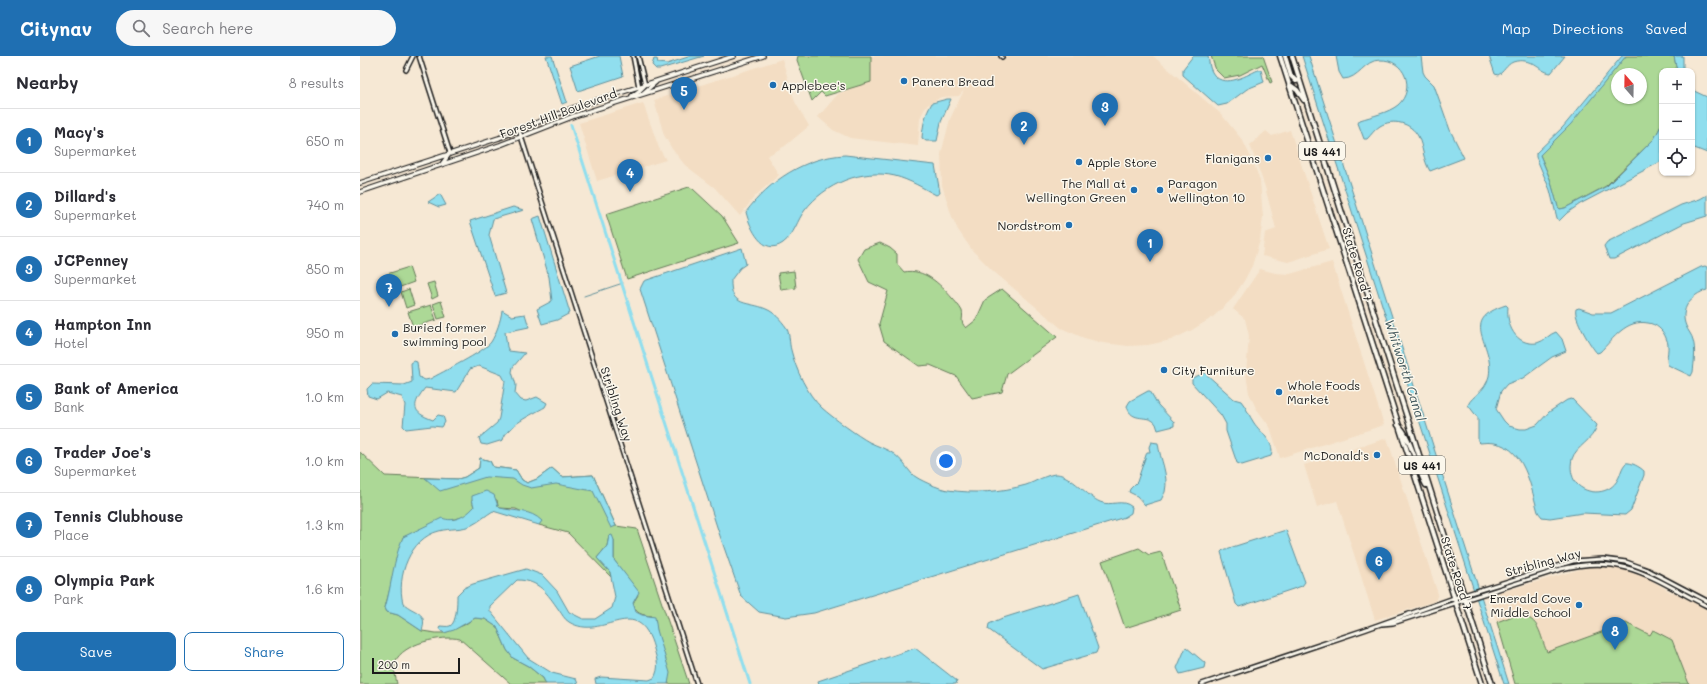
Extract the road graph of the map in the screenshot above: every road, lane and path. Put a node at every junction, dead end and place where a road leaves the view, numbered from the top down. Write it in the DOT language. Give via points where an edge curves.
graph roads {
  1 [pos="413,56"];
  2 [pos="419,56"];
  3 [pos="633,56"];
  4 [pos="638,56"];
  5 [pos="734,56"];
  6 [pos="763,56"];
  7 [pos="1280,56"];
  8 [pos="1284,56"];
  9 [pos="1292,56"];
  10 [pos="406,70"];
  11 [pos="658,80"];
  12 [pos="1300,80"];
  13 [pos="645,85"];
  14 [pos="1290,85"];
  15 [pos="638,87"];
  16 [pos="642,94"];
  17 [pos="626,99"];
  18 [pos="1309,111"];
  19 [pos="519,130"];
  20 [pos="522,137"];
  21 [pos="450,154"];
  22 [pos="442,165"];
  23 [pos="360,184"];
  24 [pos="360,192"];
  25 [pos="1397,424"];
  26 [pos="1431,494"];
  27 [pos="1464,597"];
  28 [pos="1455,600"];
  29 [pos="1707,601"];
  30 [pos="1707,606"];
  31 [pos="697,684"];
  32 [pos="1202,684"];
  33 [pos="1482,684"];
  34 [pos="1492,684"];
  1 -- 10 [label="street"];
  2 -- 21 [label="street"];
  3 -- 15 [label="street"];
  4 -- 13 [label="street"];
  5 -- 11 [label="main road, Forest Hill Boulevard"];
  6 -- 16 [label="main road, Forest Hill Boulevard"];
  7 -- 14 [label="main road, State Road 7 / US 441"];
  8 -- 12 [label="main road" via="1291,76 1296,81"];
  9 -- 12 [label="main road, State Road 7 / US 441"];
  11 -- 13 [label="main road, Forest Hill Boulevard"];
  11 -- 16 [label="main road"];
  12 -- 18 [label="main road, State Road 7 / US 441"];
  13 -- 15 [label="main road, Forest Hill Boulevard"];
  13 -- 17 [label="main road"];
  14 -- 18 [label="main road" via="1300,94"];
  14 -- 25 [label="main road, State Road 7 / US 441"];
  15 -- 19 [label="main road, Forest Hill Boulevard" via="572,108"];
  16 -- 17 [label="main road, Forest Hill Boulevard"];
  17 -- 20 [label="main road, Forest Hill Boulevard"];
  18 -- 26 [label="main road, State Road 7 / US 441"];
  19 -- 20 [label="street, Stribling Way"];
  19 -- 21 [label="main road, Forest Hill Boulevard"];
  20 -- 22 [label="main road, Forest Hill Boulevard"];
  20 -- 31 [label="street, Stribling Way"];
  21 -- 22 [label="main road"];
  21 -- 23 [label="main road, Forest Hill Boulevard"];
  22 -- 24 [label="main road, Forest Hill Boulevard"];
  25 -- 26 [label="main road" via="1405,432"];
  25 -- 28 [label="main road, State Road 7 / US 441"];
  26 -- 27 [label="main road, State Road 7 / US 441"];
  27 -- 28 [label="street, Stribling Way"];
  27 -- 29 [label="street, Stribling Way" via="1471,592 1561,564 1603,559 1638,566"];
  27 -- 30 [label="street, Stribling Way" via="1473,597 1561,569 1603,564 1626,567 1645,574"];
  27 -- 34 [label="main road, State Road 7 / US 441"];
  28 -- 32 [label="street, Stribling Way" via="1393,623 1382,624"];
  28 -- 33 [label="main road, State Road 7 / US 441"];
}
